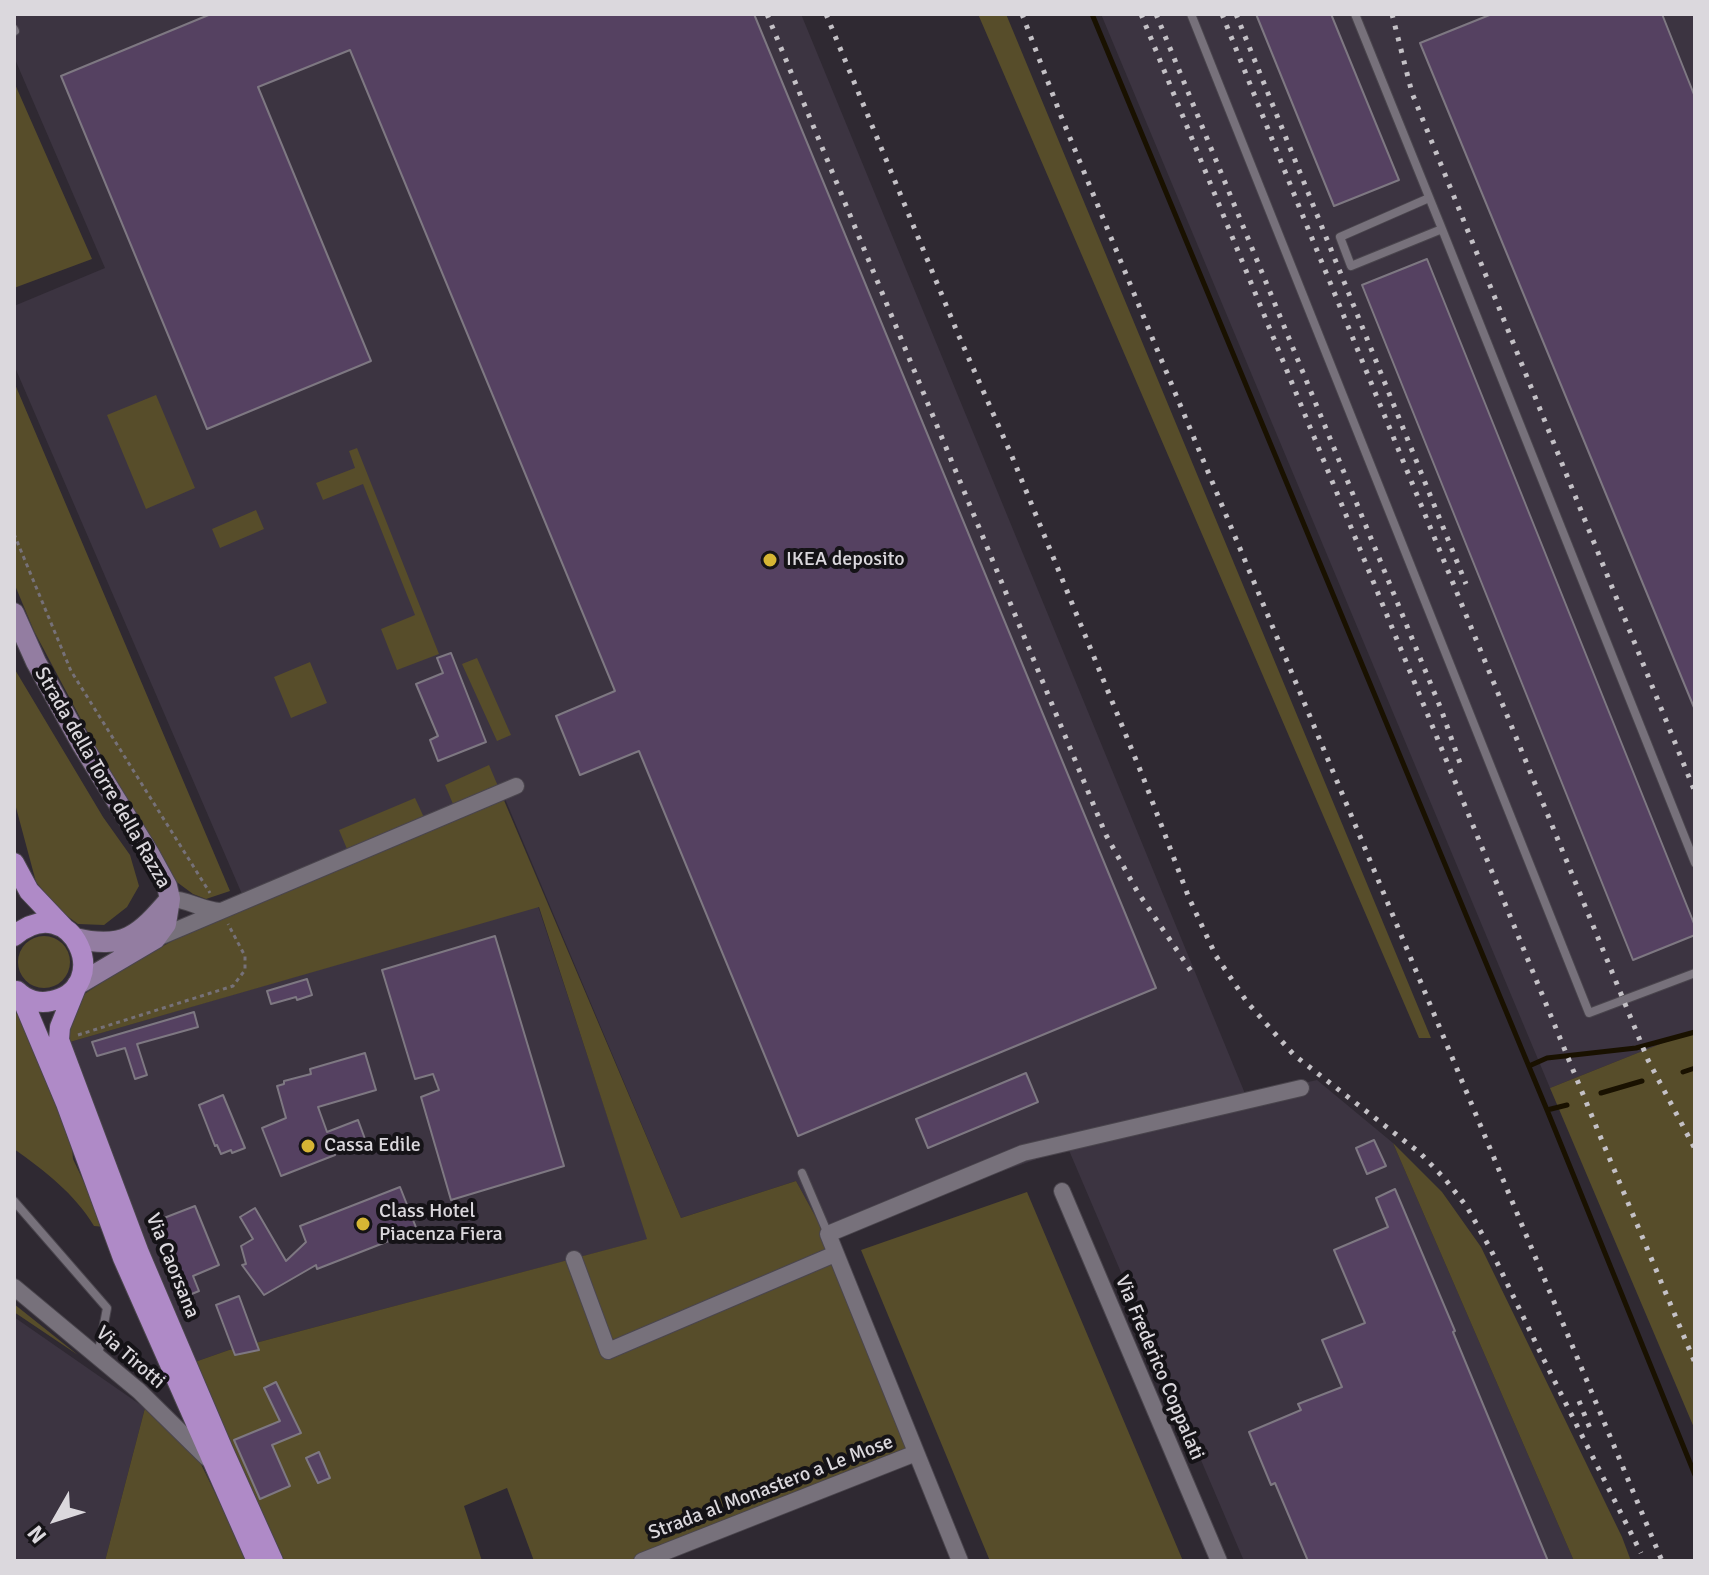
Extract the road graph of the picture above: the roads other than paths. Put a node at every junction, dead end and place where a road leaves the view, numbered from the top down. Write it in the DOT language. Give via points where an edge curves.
graph roads {
  1 [pos="1191,14"];
  2 [pos="1355,14"];
  3 [pos="1429,198"];
  4 [pos="1442,229"];
  5 [pos="14,613"];
  6 [pos="516,786"];
  7 [pos="14,863"];
  8 [pos="1695,863"];
  9 [pos="170,899"];
  10 [pos="222,912"];
  11 [pos="70,933"];
  12 [pos="14,936"];
  13 [pos="155,939"];
  14 [pos="1695,973"];
  15 [pos="77,985"];
  16 [pos="16,994"];
  17 [pos="1301,1088"];
  18 [pos="802,1173"];
  19 [pos="1062,1191"];
  20 [pos="14,1201"];
  21 [pos="828,1234"];
  22 [pos="835,1254"];
  23 [pos="574,1259"];
  24 [pos="14,1287"];
  25 [pos="98,1357"];
  26 [pos="916,1453"];
  27 [pos="214,1465"];
  28 [pos="257,1561"];
  29 [pos="273,1561"];
  30 [pos="642,1561"];
  31 [pos="960,1561"];
  32 [pos="1219,1561"];
  1 -- 14 [label="lane" via="1589,1013"];
  2 -- 3 [label="lane"];
  3 -- 4 [label="lane"];
  3 -- 4 [label="lane" via="1340,237 1351,266"];
  4 -- 8 [label="lane"];
  5 -- 9 [label="street, Strada della Torre della Razza" via="36,662 150,855"];
  6 -- 10 [label="street"];
  7 -- 11 [label="main road" via="29,891"];
  9 -- 10 [label="street"];
  9 -- 11 [label="street" via="124,940 100,943"];
  9 -- 13 [label="street" via="166,924"];
  10 -- 13 [label="street"];
  11 -- 12 [label="main road" via="38,923"];
  11 -- 15 [label="main road, Via Caorsana" via="84,961"];
  13 -- 15 [label="street"];
  15 -- 16 [label="main road" via="45,1003"];
  15 -- 29 [label="main road, Via Caorsana" via="59,1040 139,1253"];
  16 -- 27 [label="main road, Via Caorsana"];
  17 -- 21 [label="street" via="1023,1153"];
  18 -- 21 [label="lane"];
  19 -- 32 [label="street, Via Frederico Coppalati"];
  20 -- 25 [label="lane" via="107,1308"];
  21 -- 22 [label="street"];
  22 -- 23 [label="street" via="608,1351"];
  22 -- 26 [label="street"];
  24 -- 25 [label="street, Via Tirotti"];
  25 -- 27 [label="street, Via Tirotti"];
  26 -- 30 [label="street, Strada al Monastero a Le Mose"];
  26 -- 31 [label="street"];
  27 -- 28 [label="main road, Via Caorsana"];
}
